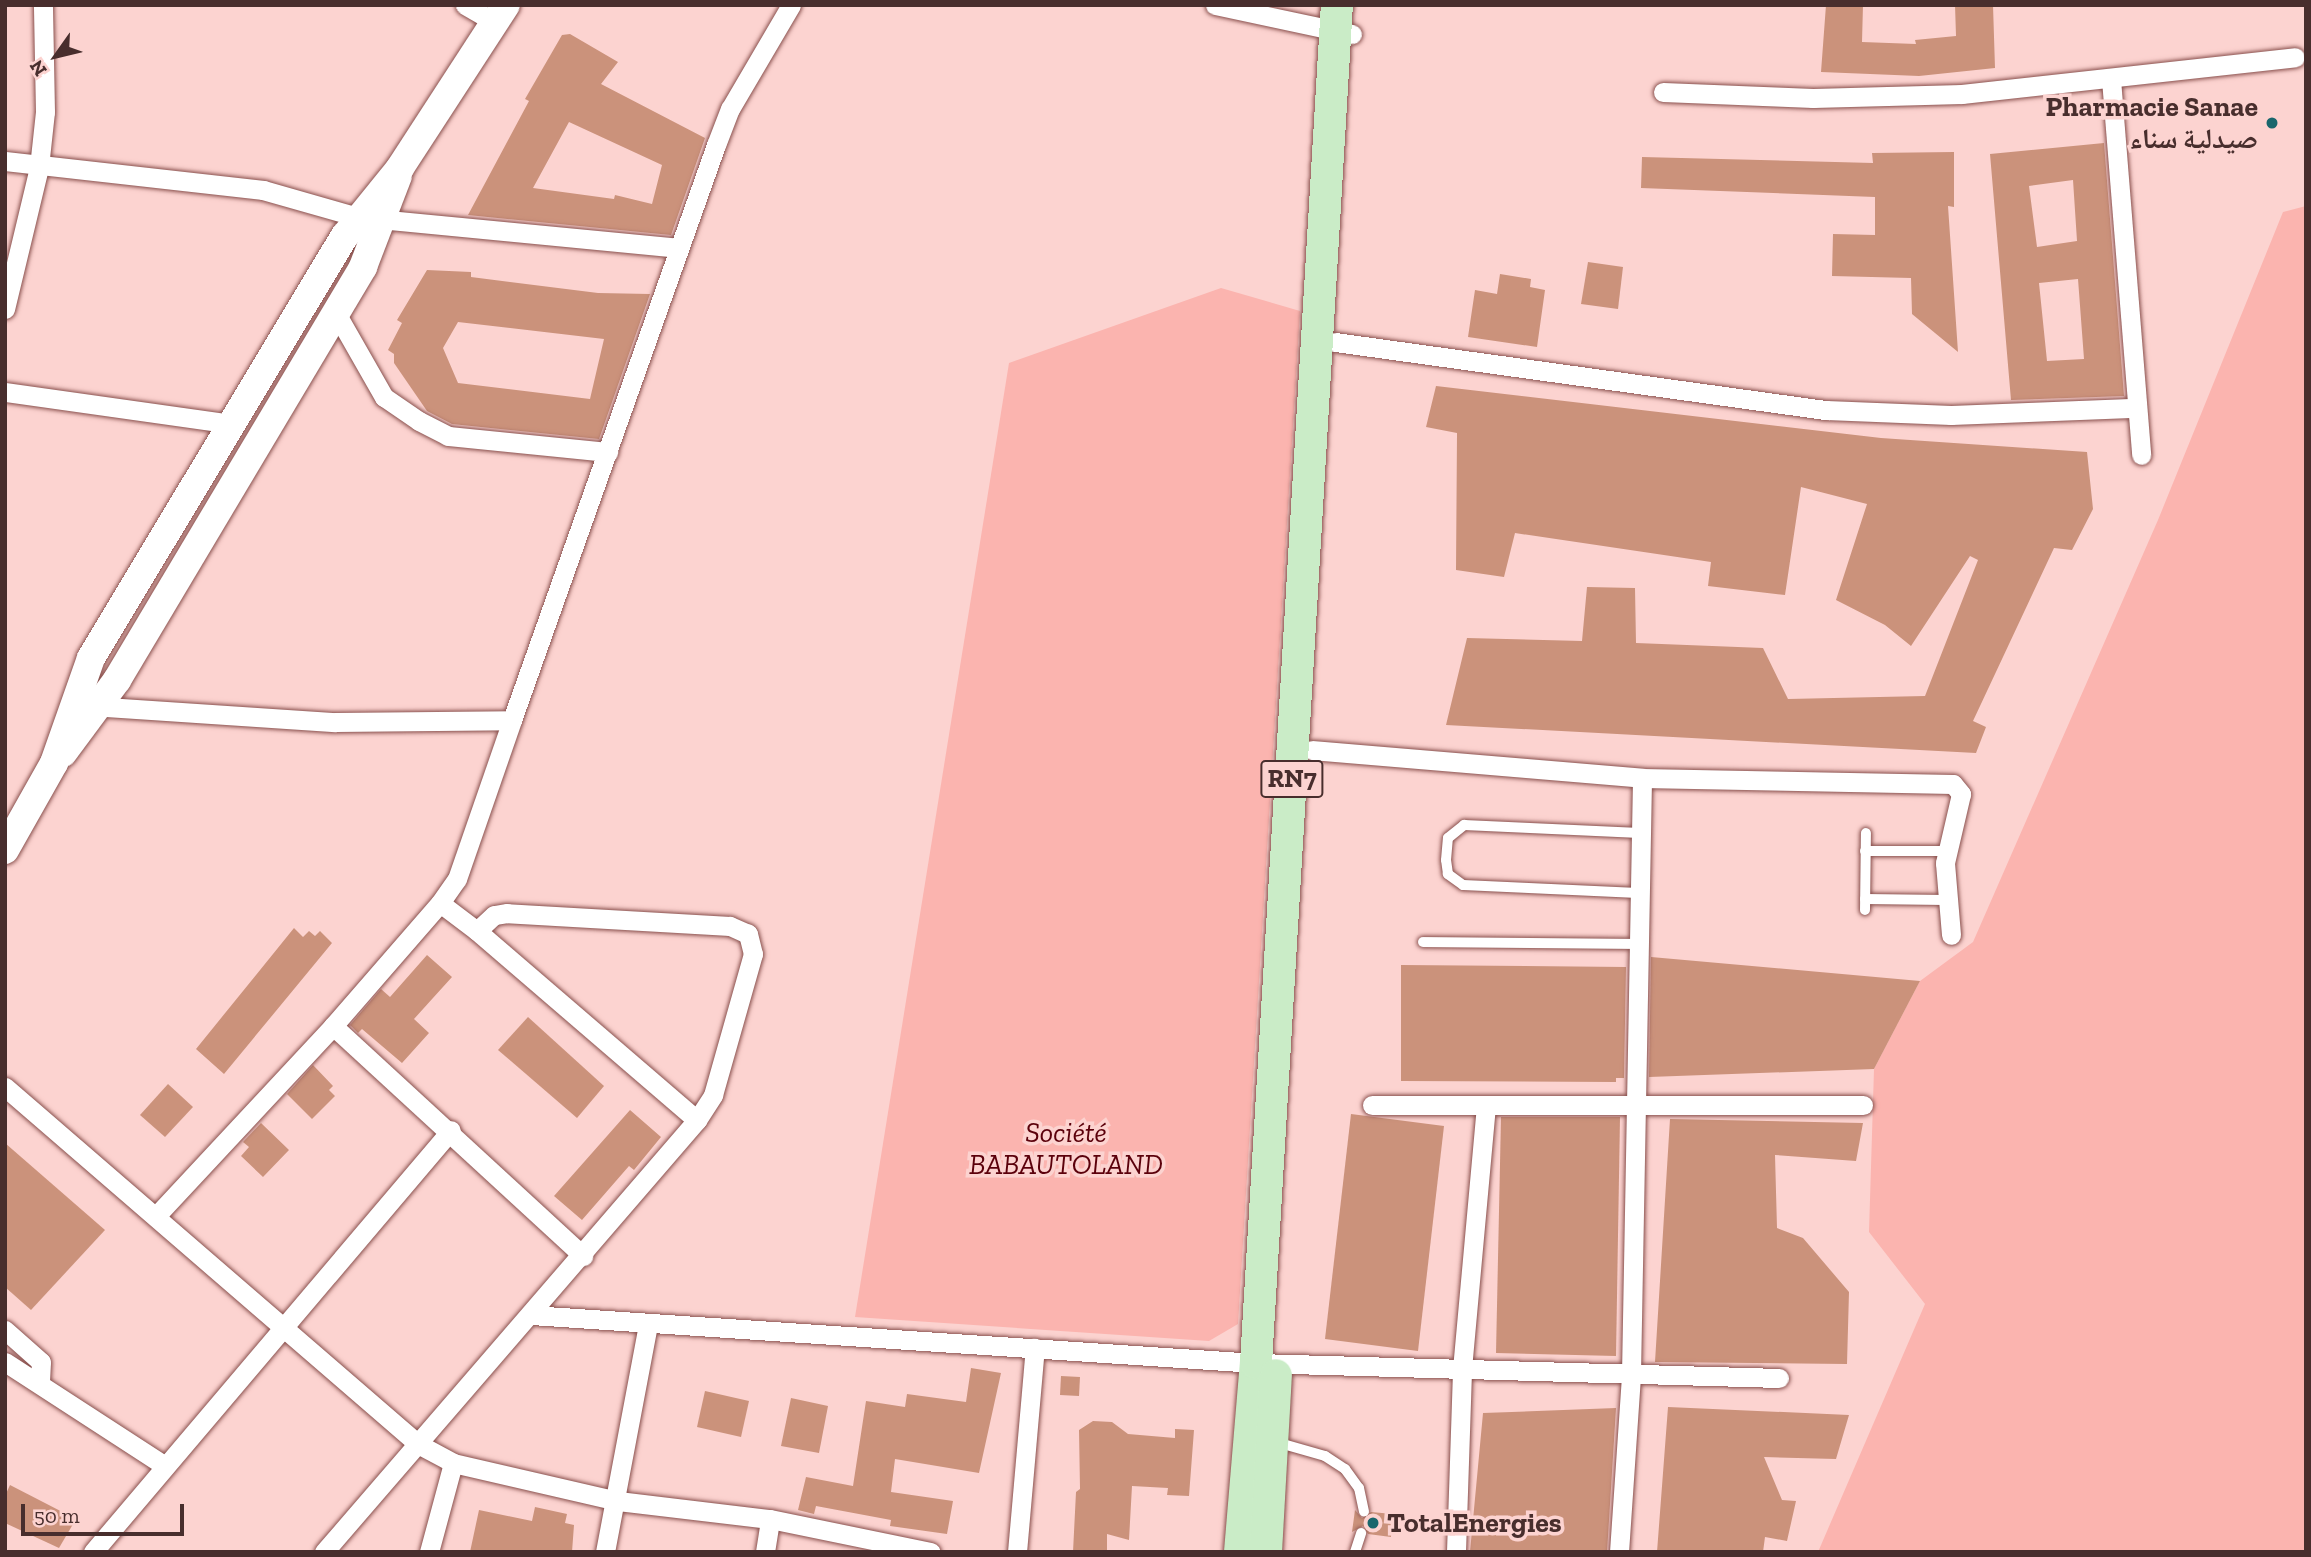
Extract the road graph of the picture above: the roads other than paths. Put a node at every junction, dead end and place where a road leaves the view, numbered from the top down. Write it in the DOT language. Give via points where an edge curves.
graph roads {
  1 [pos="43,5"];
  2 [pos="465,5"];
  3 [pos="791,5"];
  4 [pos="1215,5"];
  5 [pos="501,13"];
  6 [pos="1345,19"];
  7 [pos="2295,57"];
  8 [pos="2111,79"];
  9 [pos="1663,92"];
  10 [pos="5,161"];
  11 [pos="39,167"];
  12 [pos="372,218"];
  13 [pos="679,248"];
  14 [pos="5,309"];
  15 [pos="336,313"];
  16 [pos="1335,342"];
  17 [pos="5,392"];
  18 [pos="2137,408"];
  19 [pos="233,424"];
  20 [pos="608,452"];
  21 [pos="2141,456"];
  22 [pos="72,704"];
  23 [pos="101,706"];
  24 [pos="512,720"];
  25 [pos="1312,750"];
  26 [pos="54,763"];
  27 [pos="1642,778"];
  28 [pos="9,832"];
  29 [pos="1866,832"];
  30 [pos="1640,833"];
  31 [pos="1866,850"];
  32 [pos="1947,851"];
  33 [pos="1638,893"];
  34 [pos="1946,900"];
  35 [pos="440,903"];
  36 [pos="477,931"];
  37 [pos="1951,934"];
  38 [pos="1423,942"];
  39 [pos="1637,944"];
  40 [pos="334,1026"];
  41 [pos="5,1087"];
  42 [pos="1372,1105"];
  43 [pos="1486,1105"];
  44 [pos="1635,1105"];
  45 [pos="1863,1105"];
  46 [pos="697,1121"];
  47 [pos="451,1130"];
  48 [pos="156,1216"];
  49 [pos="583,1256"];
  50 [pos="531,1315"];
  51 [pos="648,1325"];
  52 [pos="284,1326"];
  53 [pos="5,1330"];
  54 [pos="1035,1348"];
  55 [pos="5,1362"];
  56 [pos="1267,1363"];
  57 [pos="1462,1369"];
  58 [pos="1631,1374"];
  59 [pos="1779,1378"];
  60 [pos="40,1383"];
  61 [pos="1272,1441"];
  62 [pos="418,1444"];
  63 [pos="453,1463"];
  64 [pos="165,1466"];
  65 [pos="618,1501"];
  66 [pos="1364,1511"];
  67 [pos="770,1519"];
  68 [pos="1362,1534"];
  69 [pos="872,1547"];
  70 [pos="93,1552"];
  71 [pos="324,1552"];
  72 [pos="429,1552"];
  73 [pos="605,1552"];
  74 [pos="765,1552"];
  75 [pos="931,1552"];
  76 [pos="1017,1552"];
  77 [pos="1240,1552"];
  78 [pos="1266,1552"];
  79 [pos="1355,1552"];
  80 [pos="1456,1552"];
  81 [pos="1619,1552"];
  1 -- 11 [label="street" via="46,57"];
  2 -- 5 [label="street"];
  3 -- 13 [label="street" via="730,109"];
  4 -- 6 [label="street"];
  5 -- 12 [label="street"];
  6 -- 16 [label="main road, RN7"];
  6 -- 56 [label="main road, RN7"];
  7 -- 8 [label="street"];
  8 -- 9 [label="street" via="1888,97"];
  8 -- 18 [label="street"];
  10 -- 11 [label="street"];
  11 -- 12 [label="street" via="262,190"];
  11 -- 14 [label="street" via="21,258"];
  12 -- 13 [label="street"];
  12 -- 15 [label="street"];
  12 -- 19 [label="street"];
  13 -- 20 [label="street"];
  15 -- 20 [label="street" via="384,397 419,421 449,436"];
  15 -- 23 [label="street"];
  16 -- 18 [label="street" via="1826,410 1988,415"];
  16 -- 25 [label="main road, RN7"];
  17 -- 19 [label="street"];
  18 -- 21 [label="street"];
  19 -- 22 [label="street" via="91,658"];
  20 -- 24 [label="street"];
  22 -- 23 [label="street"];
  22 -- 26 [label="street"];
  23 -- 24 [label="street" via="335,722"];
  23 -- 26 [label="street"];
  24 -- 35 [label="street" via="457,879"];
  25 -- 27 [label="street"];
  25 -- 56 [label="main road, RN7"];
  26 -- 28 [label="street"];
  27 -- 30 [label="street"];
  27 -- 32 [label="street" via="1952,784 1961,799"];
  29 -- 31 [label="lane"];
  30 -- 33 [label="street"];
  30 -- 33 [label="lane" via="1464,825 1448,838 1446,860 1448,874 1463,885"];
  31 -- 32 [label="lane"];
  31 -- 34 [label="lane" via="1865,905"];
  32 -- 34 [label="street"];
  33 -- 39 [label="street"];
  34 -- 37 [label="street"];
  35 -- 36 [label="street"];
  35 -- 40 [label="street"];
  36 -- 46 [label="street"];
  36 -- 46 [label="street" via="494,915 507,913 730,926 748,934 753,954 713,1095"];
  38 -- 39 [label="lane"];
  39 -- 44 [label="street"];
  40 -- 47 [label="street"];
  40 -- 48 [label="street"];
  41 -- 48 [label="street"];
  42 -- 43 [label="street"];
  43 -- 44 [label="street"];
  43 -- 57 [label="street"];
  44 -- 45 [label="street"];
  44 -- 58 [label="street"];
  46 -- 49 [label="street"];
  47 -- 49 [label="street"];
  47 -- 52 [label="street"];
  48 -- 52 [label="street"];
  49 -- 50 [label="street"];
  50 -- 51 [label="street"];
  50 -- 62 [label="street"];
  51 -- 54 [label="street"];
  51 -- 65 [label="street"];
  52 -- 62 [label="street"];
  52 -- 64 [label="street"];
  53 -- 60 [label="street" via="41,1363"];
  54 -- 56 [label="street"];
  54 -- 76 [label="street"];
  55 -- 60 [label="street"];
  56 -- 57 [label="street"];
  56 -- 61 [label="main road, RN7"];
  56 -- 77 [label="main road, RN7"];
  57 -- 58 [label="street"];
  57 -- 80 [label="street"];
  58 -- 59 [label="street"];
  58 -- 81 [label="street"];
  60 -- 64 [label="street"];
  61 -- 66 [label="lane" via="1336,1461 1353,1478"];
  61 -- 78 [label="main road, RN7"];
  62 -- 63 [label="street"];
  62 -- 71 [label="street"];
  63 -- 65 [label="street"];
  63 -- 72 [label="street"];
  64 -- 70 [label="street"];
  65 -- 67 [label="street"];
  65 -- 73 [label="street"];
  67 -- 69 [label="street"];
  67 -- 74 [label="street"];
  68 -- 79 [label="lane"];
  69 -- 75 [label="street"];
}
